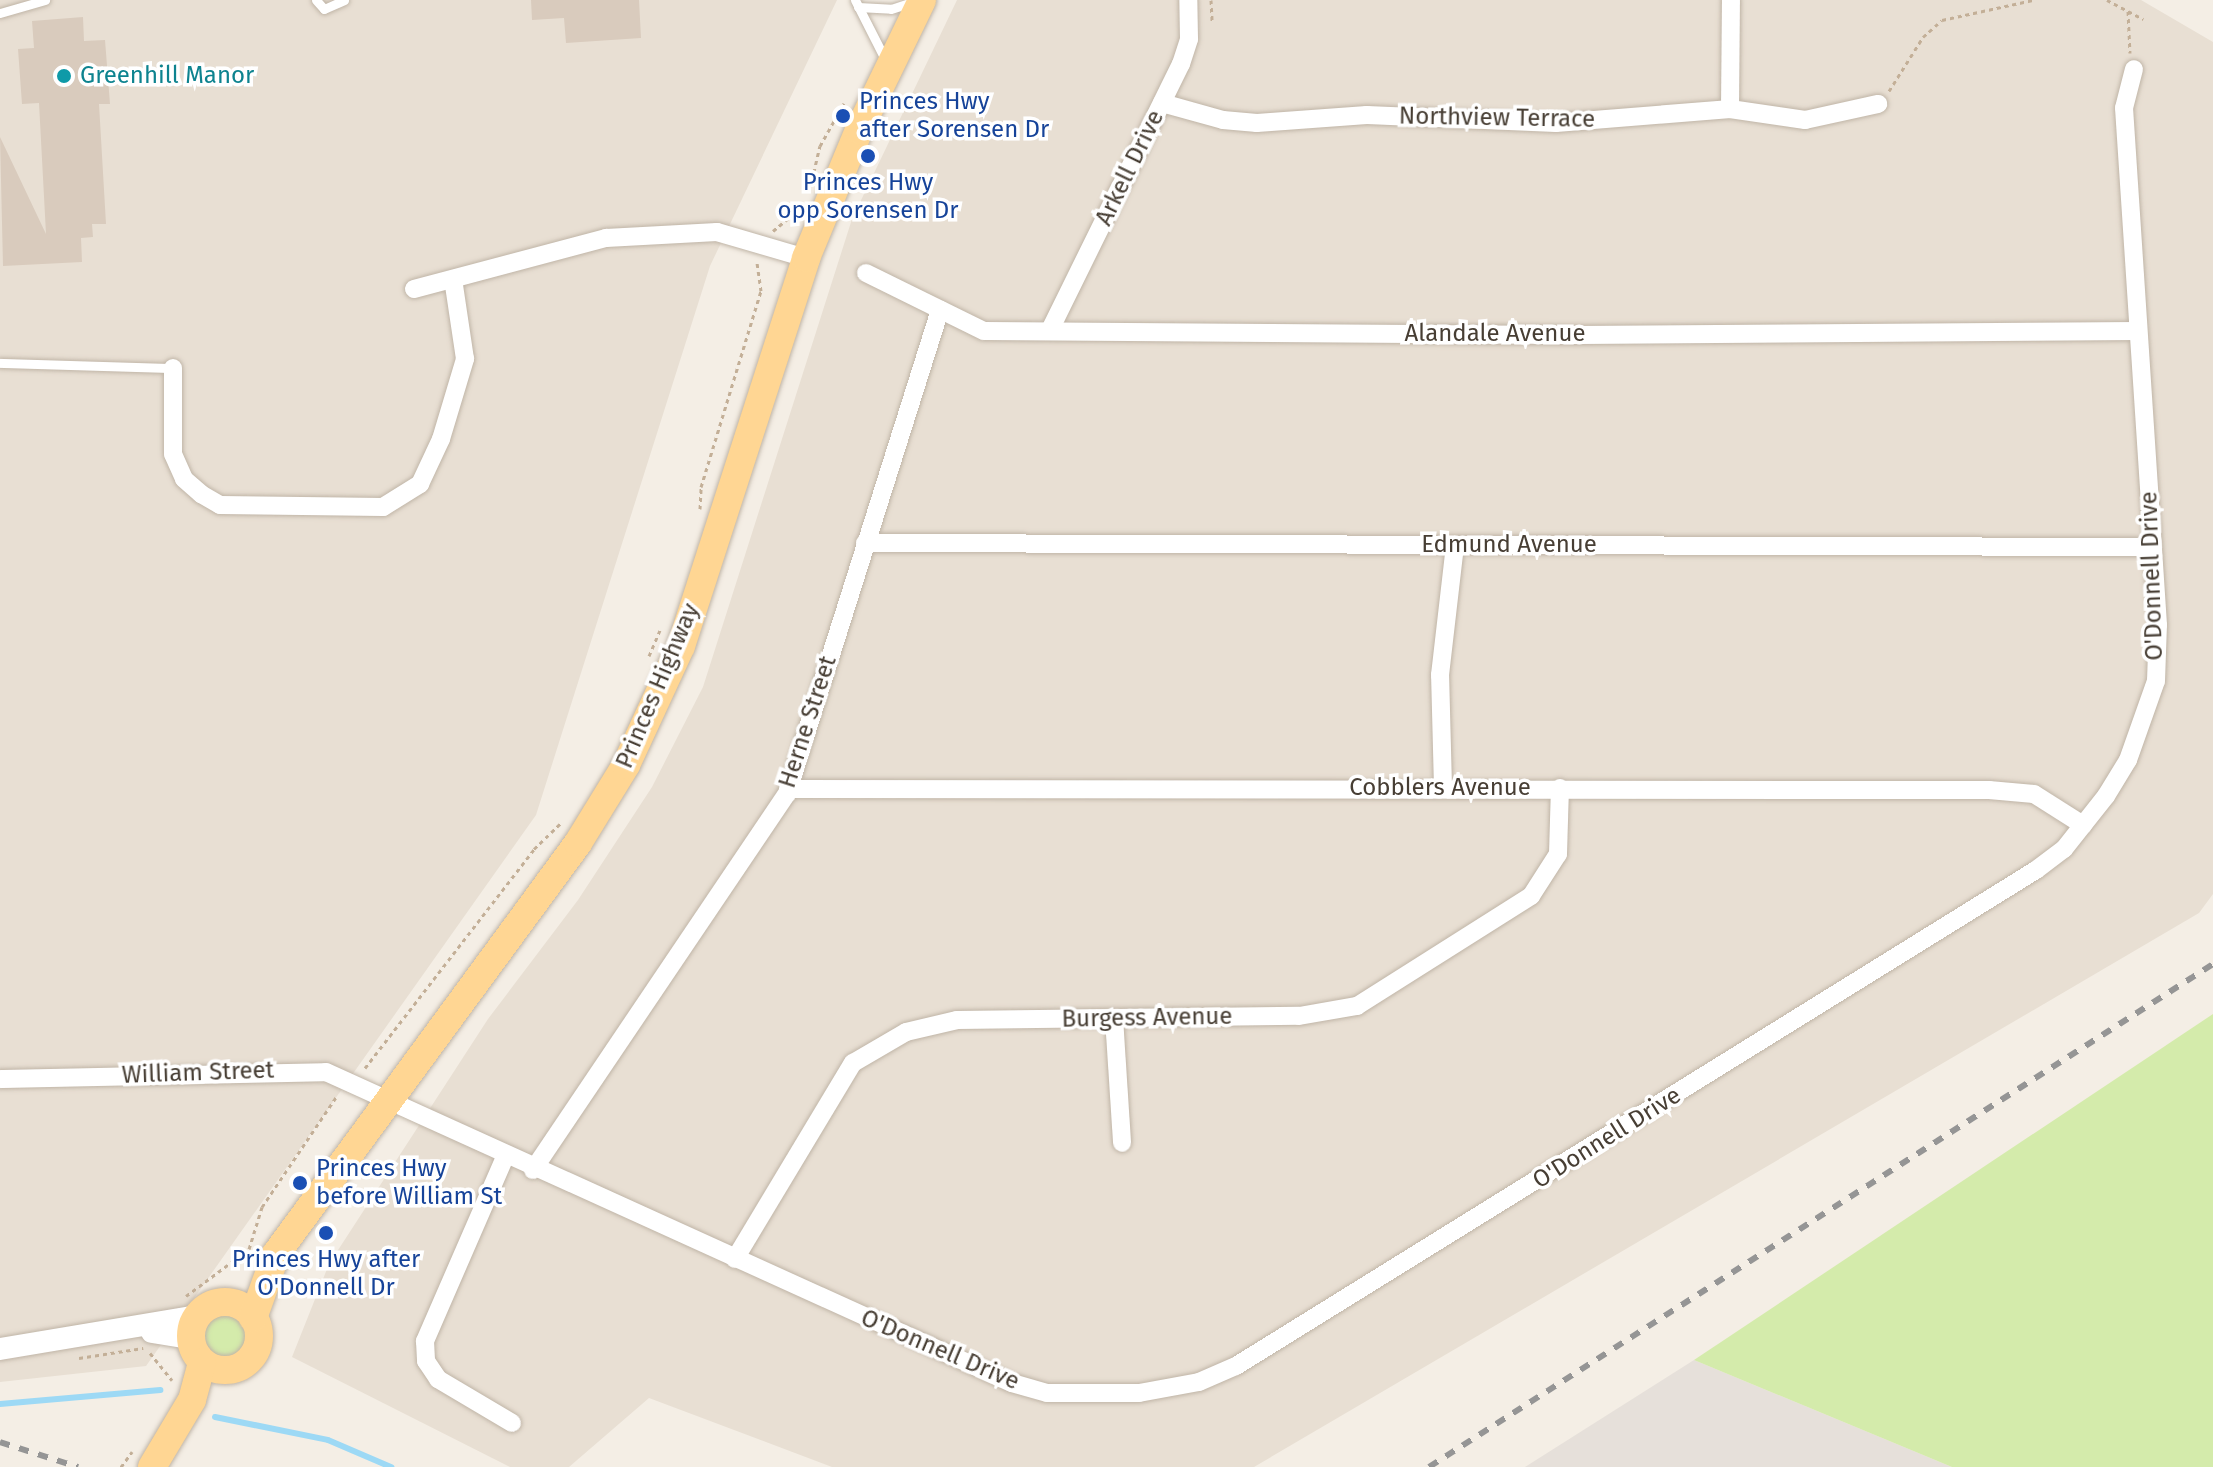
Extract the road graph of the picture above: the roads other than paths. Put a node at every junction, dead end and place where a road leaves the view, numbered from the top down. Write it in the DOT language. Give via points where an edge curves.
graph roads {
  1 [pos="45,0"];
  2 [pos="316,0"];
  3 [pos="344,0"];
  4 [pos="920,0"];
  5 [pos="1188,0"];
  6 [pos="1731,0"];
  7 [pos="856,4"];
  8 [pos="0,13"];
  9 [pos="890,67"];
  10 [pos="2134,69"];
  11 [pos="1162,103"];
  12 [pos="1878,104"];
  13 [pos="1730,109"];
  14 [pos="806,258"];
  15 [pos="866,273"];
  16 [pos="453,279"];
  17 [pos="414,289"];
  18 [pos="940,310"];
  19 [pos="1050,330"];
  20 [pos="2138,331"];
  21 [pos="0,363"];
  22 [pos="173,368"];
  23 [pos="865,543"];
  24 [pos="1455,545"];
  25 [pos="2152,547"];
  26 [pos="1443,787"];
  27 [pos="1560,788"];
  28 [pos="788,789"];
  29 [pos="2083,825"];
  30 [pos="1114,1018"];
  31 [pos="0,1079"];
  32 [pos="388,1102"];
  33 [pos="1122,1143"];
  34 [pos="505,1157"];
  35 [pos="533,1170"];
  36 [pos="276,1254"];
  37 [pos="735,1259"];
  38 [pos="225,1303"];
  39 [pos="253,1318"];
  40 [pos="199,1337"];
  41 [pos="0,1349"];
  42 [pos="512,1423"];
  43 [pos="152,1467"];
  1 -- 8 [label="lane"];
  2 -- 3 [label="lane" via="324,9"];
  4 -- 7 [label="lane" via="891,9"];
  4 -- 9 [label="main road, Princes Highway"];
  5 -- 11 [label="street, Arkell Drive" via="1189,39"];
  6 -- 13 [label="street"];
  7 -- 9 [label="lane"];
  9 -- 14 [label="main road, Princes Highway"];
  10 -- 20 [label="street, O'Donnell Drive" via="2124,108"];
  11 -- 13 [label="street, Northview Terrace" via="1223,120 1257,123 1367,115 1556,123"];
  11 -- 19 [label="street, Arkell Drive"];
  12 -- 13 [label="street, Northview Terrace" via="1805,120"];
  14 -- 16 [label="street" via="717,232 606,238"];
  14 -- 32 [label="main road, Princes Highway" via="681,646 626,765 578,843"];
  15 -- 18 [label="street, Alandale Avenue"];
  16 -- 17 [label="street"];
  16 -- 22 [label="street" via="465,359 441,439 420,484 383,507 220,505 201,494 184,479 173,454"];
  18 -- 19 [label="street, Alandale Avenue" via="984,331"];
  18 -- 23 [label="street, Herne Street"];
  19 -- 20 [label="street, Alandale Avenue" via="1578,335"];
  20 -- 25 [label="street, O'Donnell Drive"];
  21 -- 22 [label="lane"];
  23 -- 24 [label="street, Edmund Avenue"];
  23 -- 28 [label="street, Herne Street"];
  24 -- 25 [label="street, Edmund Avenue"];
  24 -- 26 [label="street" via="1440,675"];
  25 -- 29 [label="street, O'Donnell Drive" via="2156,681 2128,760"];
  26 -- 27 [label="street, Cobblers Avenue"];
  26 -- 28 [label="street, Cobblers Avenue"];
  27 -- 29 [label="street, Cobblers Avenue" via="1989,790 2034,794"];
  27 -- 30 [label="street, Burgess Avenue" via="1558,854 1531,896 1357,1006 1299,1016"];
  28 -- 35 [label="street, Herne Street"];
  29 -- 37 [label="street, O'Donnell Drive" via="2064,849 2036,870 1276,1345 1199,1382 1139,1393 1047,1393 1012,1383"];
  30 -- 33 [label="street"];
  30 -- 37 [label="street, Burgess Avenue" via="957,1020 906,1032 853,1063"];
  31 -- 32 [label="street, William Street" via="303,1071 352,1082"];
  32 -- 34 [label="street, O'Donnell Drive"];
  32 -- 36 [label="main road, Princes Highway"];
  34 -- 35 [label="street, O'Donnell Drive"];
  34 -- 42 [label="street" via="425,1341 426,1361 438,1379"];
  35 -- 37 [label="street, O'Donnell Drive"];
  36 -- 38 [label="main road, Princes Highway"];
  36 -- 39 [label="main road, Princes Highway"];
  38 -- 39 [label="main road" via="241,1307"];
  38 -- 40 [label="main road, Princes Highway"];
  39 -- 40 [label="main road, Princes Highway" via="256,1350 239,1367"];
  40 -- 41 [label="street" via="141,1331"];
  40 -- 43 [label="main road"];
}
